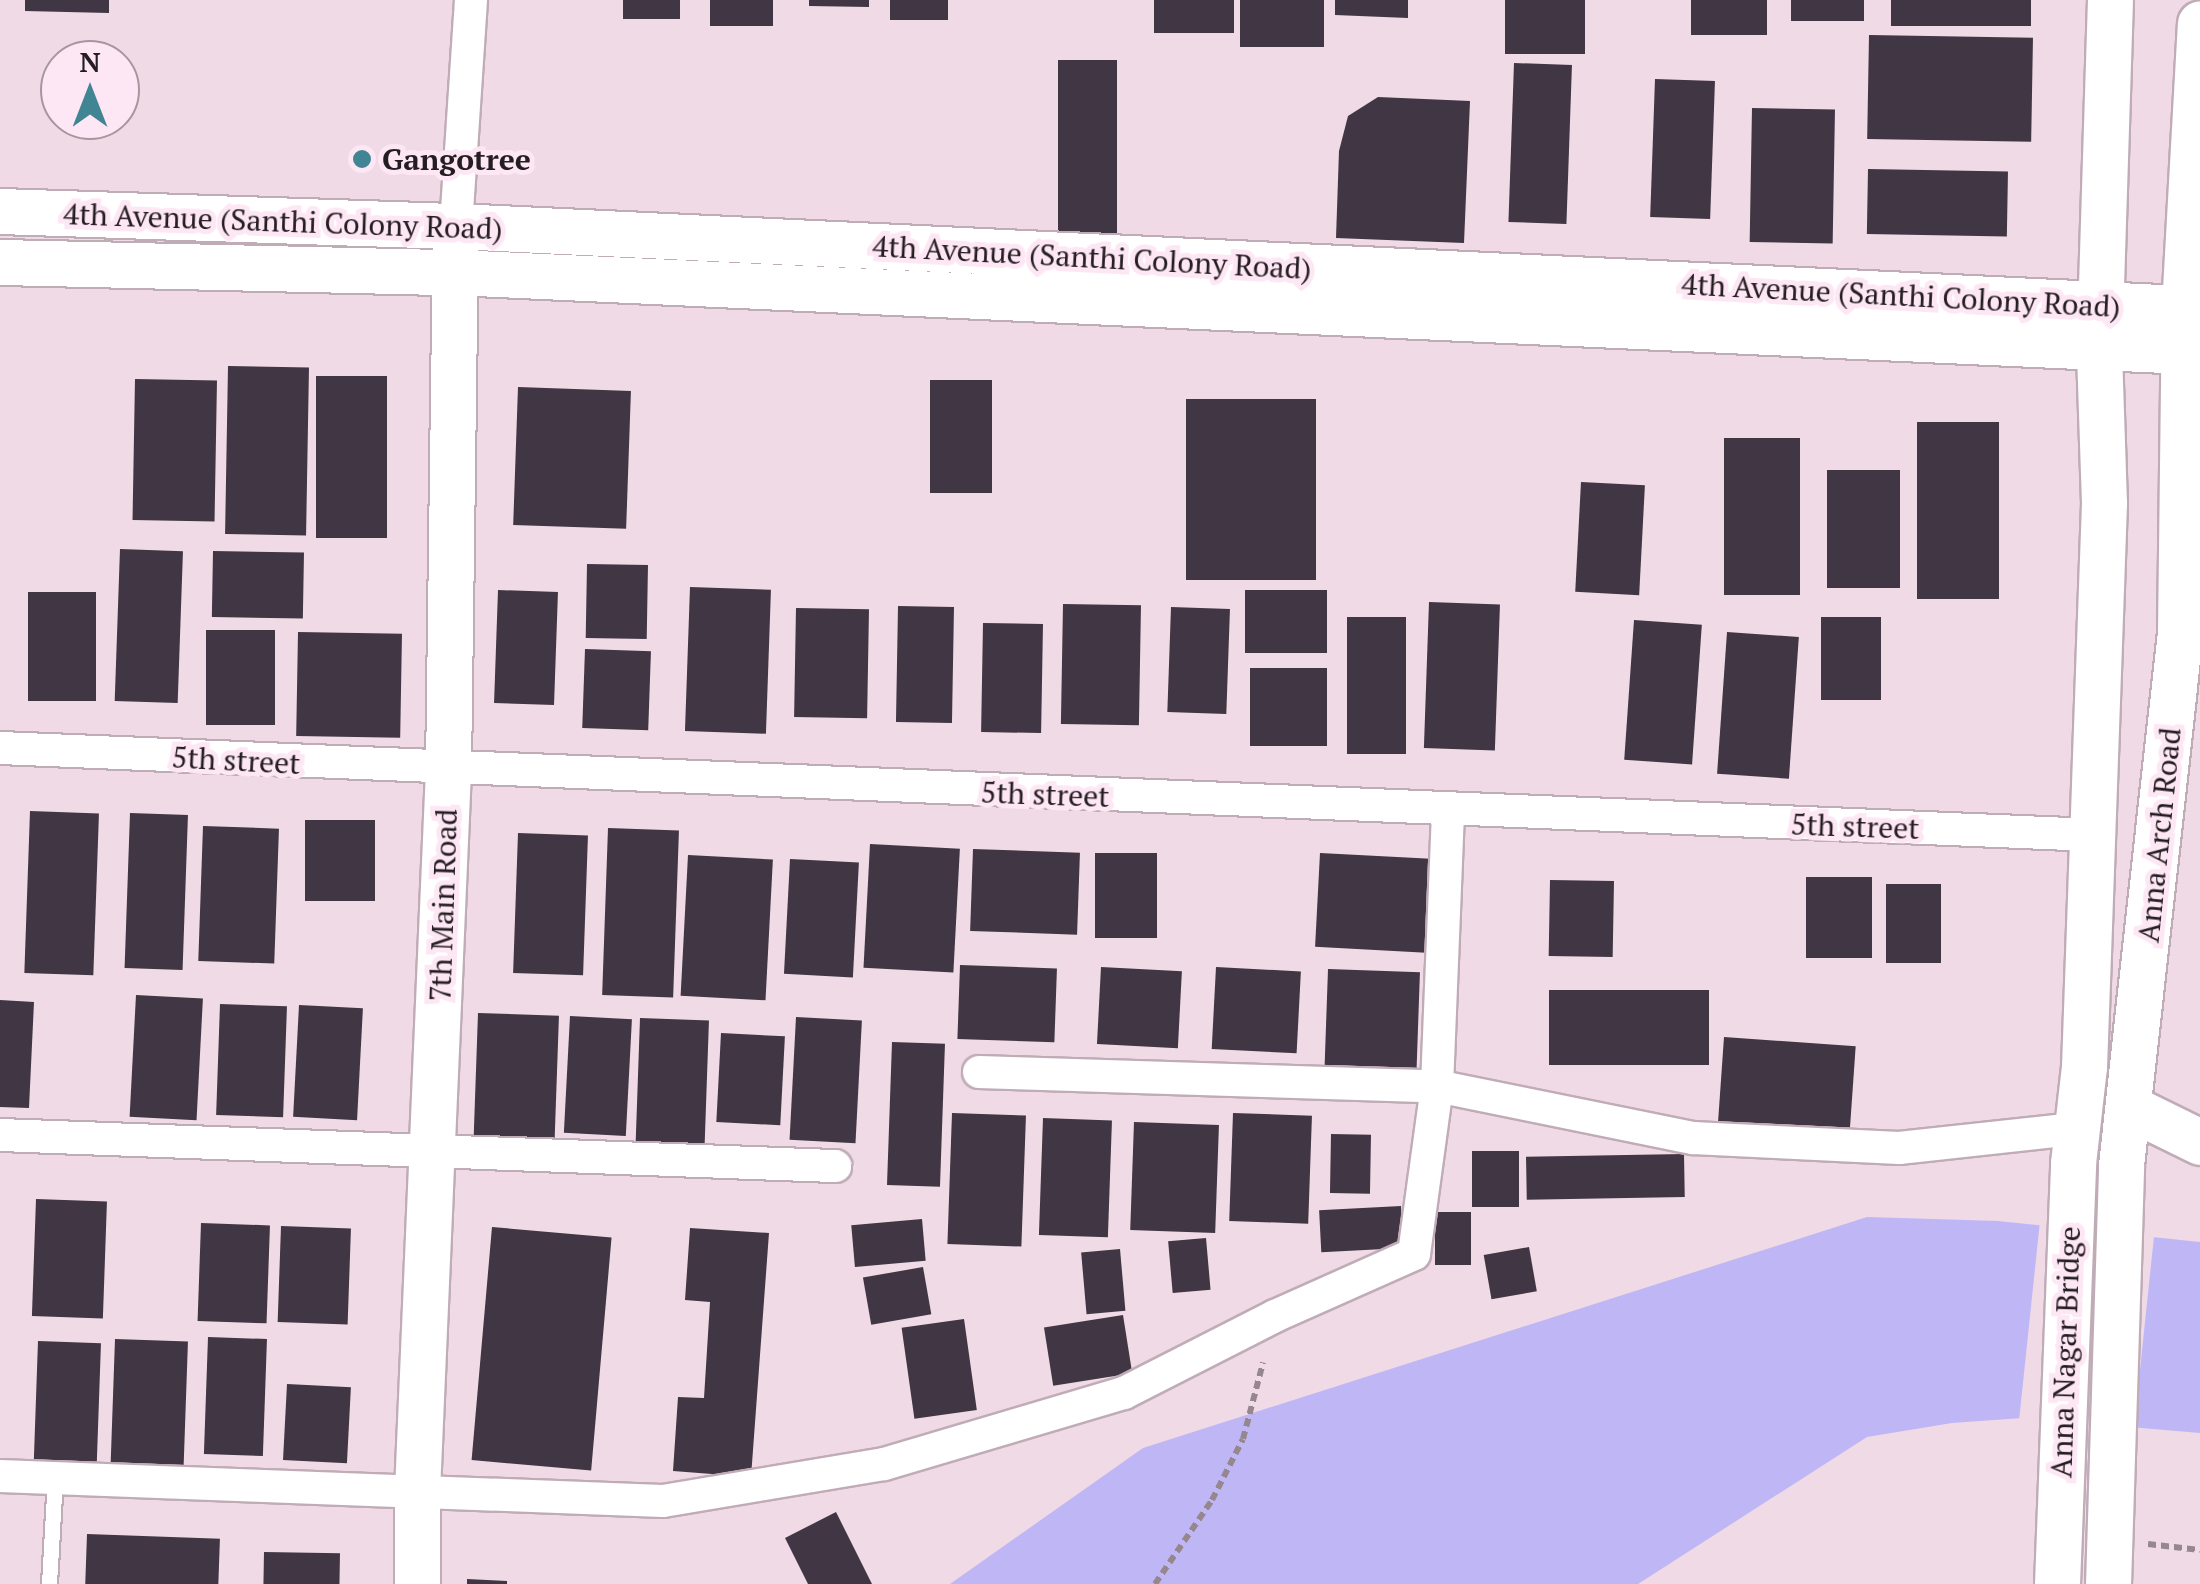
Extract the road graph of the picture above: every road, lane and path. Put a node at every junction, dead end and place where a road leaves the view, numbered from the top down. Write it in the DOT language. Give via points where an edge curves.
graph roads {
  1 [pos="471,0"];
  2 [pos="2110,0"];
  3 [pos="2200,23"];
  4 [pos="0,211"];
  5 [pos="456,226"];
  6 [pos="0,262"];
  7 [pos="454,272"];
  8 [pos="2099,327"];
  9 [pos="2184,329"];
  10 [pos="0,748"];
  11 [pos="448,770"];
  12 [pos="1448,810"];
  13 [pos="2091,835"];
  14 [pos="979,1072"];
  15 [pos="1438,1086"];
  16 [pos="2130,1108"];
  17 [pos="0,1135"];
  18 [pos="2200,1142"];
  19 [pos="2074,1146"];
  20 [pos="434,1152"];
  21 [pos="2121,1165"];
  22 [pos="835,1166"];
  23 [pos="1275,1316"];
  24 [pos="0,1476"];
  25 [pos="55,1478"];
  26 [pos="417,1491"];
  27 [pos="2058,1562"];
  28 [pos="2107,1563"];
  29 [pos="49,1584"];
  30 [pos="417,1584"];
  31 [pos="1155,1584"];
  1 -- 5 [label="street"];
  2 -- 8 [label="street, Anna Arch Road"];
  3 -- 9 [label="street, Anna Arch Road"];
  4 -- 5 [label="street, 4th Avenue (Santhi Colony Road)"];
  5 -- 7 [label="street, 7th Main Road"];
  5 -- 8 [label="street, 4th Avenue (Santhi Colony Road)"];
  6 -- 7 [label="street, 4th Avenue (Santhi Colony Road)"];
  7 -- 8 [label="street, 4th Avenue (Santhi Colony Road)"];
  7 -- 11 [label="street, 7th Main Road"];
  8 -- 9 [label="street, 4th Avenue (Santhi Colony Road)"];
  8 -- 13 [label="street, Anna Arch Road" via="2104,503"];
  9 -- 16 [label="street, Anna Arch Road" via="2180,632"];
  10 -- 11 [label="street, 5th street"];
  11 -- 12 [label="street, 5th street"];
  11 -- 20 [label="street, 7th Main Road"];
  12 -- 13 [label="street, 5th street"];
  12 -- 15 [label="street"];
  13 -- 19 [label="street, Anna Arch Road" via="2084,1067"];
  14 -- 15 [label="street"];
  15 -- 19 [label="street" via="1693,1138 1899,1148"];
  15 -- 23 [label="street" via="1414,1254"];
  16 -- 18 [label="street"];
  16 -- 21 [label="street, Anna Arch Road"];
  17 -- 20 [label="street"];
  19 -- 27 [label="street, Anna Nagar Bridge"];
  20 -- 22 [label="street"];
  20 -- 26 [label="street, 7th Main Road"];
  21 -- 28 [label="street, Anna Nagar Bridge"];
  23 -- 26 [label="street" via="1124,1394 884,1464 664,1501"];
  23 -- 31 [label="path" via="1243,1440"];
  24 -- 25 [label="street"];
  25 -- 26 [label="street"];
  25 -- 29 [label="lane"];
  26 -- 30 [label="street, 7th Main Road"];
}
